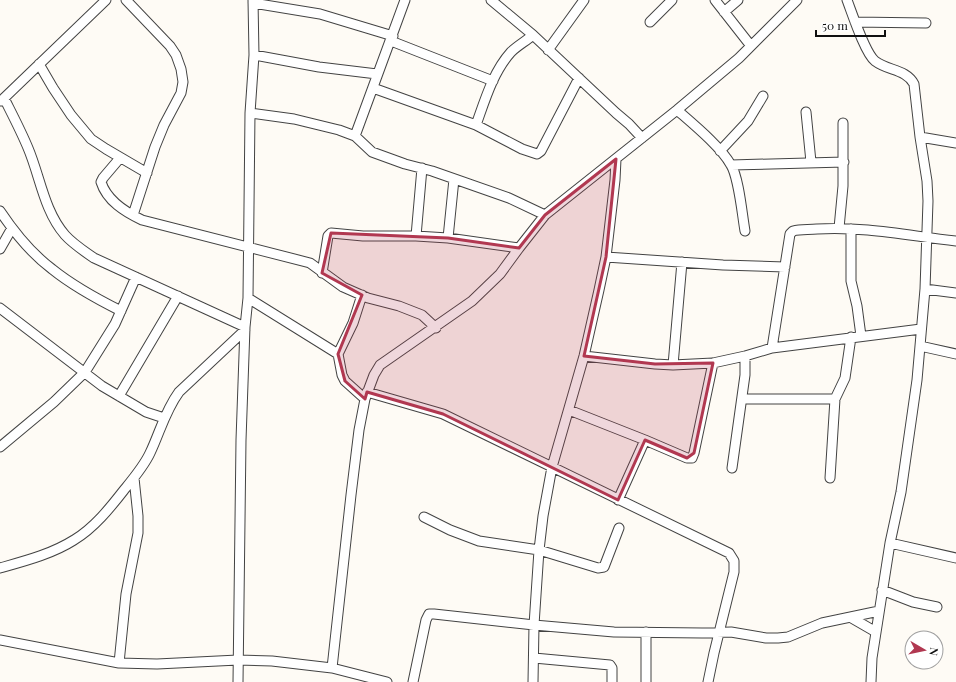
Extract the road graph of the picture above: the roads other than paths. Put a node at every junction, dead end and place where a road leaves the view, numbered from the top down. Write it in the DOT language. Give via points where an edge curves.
graph roads {
  1 [pos="106,0"];
  2 [pos="126,0"];
  3 [pos="405,0"];
  4 [pos="491,0"];
  5 [pos="584,0"];
  6 [pos="672,0"];
  7 [pos="715,0"];
  8 [pos="738,0"];
  9 [pos="797,0"];
  10 [pos="847,0"];
  11 [pos="254,2"];
  12 [pos="724,12"];
  13 [pos="650,22"];
  14 [pos="855,22"];
  15 [pos="926,23"];
  16 [pos="533,35"];
  17 [pos="392,38"];
  18 [pos="751,46"];
  19 [pos="548,50"];
  20 [pos="254,55"];
  21 [pos="40,64"];
  22 [pos="377,74"];
  23 [pos="580,78"];
  24 [pos="493,81"];
  25 [pos="373,88"];
  26 [pos="762,96"];
  27 [pos="2,100"];
  28 [pos="677,110"];
  29 [pos="806,112"];
  30 [pos="250,113"];
  31 [pos="843,123"];
  32 [pos="476,125"];
  33 [pos="355,136"];
  34 [pos="920,137"];
  35 [pos="642,138"];
  36 [pos="956,143"];
  37 [pos="720,151"];
  38 [pos="120,158"];
  39 [pos="616,159"];
  40 [pos="811,162"];
  41 [pos="844,162"];
  42 [pos="731,165"];
  43 [pos="422,168"];
  44 [pos="147,173"];
  45 [pos="454,179"];
  46 [pos="0,212"];
  47 [pos="133,215"];
  48 [pos="545,215"];
  49 [pos="12,228"];
  50 [pos="839,228"];
  51 [pos="851,229"];
  52 [pos="745,231"];
  53 [pos="416,236"];
  54 [pos="448,238"];
  55 [pos="927,238"];
  56 [pos="956,241"];
  57 [pos="249,248"];
  58 [pos="519,248"];
  59 [pos="0,249"];
  60 [pos="606,257"];
  61 [pos="682,262"];
  62 [pos="785,267"];
  63 [pos="322,273"];
  64 [pos="136,276"];
  65 [pos="925,289"];
  66 [pos="956,293"];
  67 [pos="362,295"];
  68 [pos="178,296"];
  69 [pos="248,298"];
  70 [pos="0,308"];
  71 [pos="121,311"];
  72 [pos="245,328"];
  73 [pos="436,328"];
  74 [pos="921,329"];
  75 [pos="860,336"];
  76 [pos="850,338"];
  77 [pos="920,346"];
  78 [pos="772,348"];
  79 [pos="338,354"];
  80 [pos="956,354"];
  81 [pos="584,356"];
  82 [pos="745,356"];
  83 [pos="713,363"];
  84 [pos="673,365"];
  85 [pos="85,372"];
  86 [pos="119,396"];
  87 [pos="366,396"];
  88 [pos="742,399"];
  89 [pos="835,399"];
  90 [pos="569,410"];
  91 [pos="164,418"];
  92 [pos="645,440"];
  93 [pos="0,447"];
  94 [pos="552,467"];
  95 [pos="732,468"];
  96 [pos="134,478"];
  97 [pos="830,478"];
  98 [pos="618,500"];
  99 [pos="424,517"];
  100 [pos="619,528"];
  101 [pos="890,543"];
  102 [pos="539,550"];
  103 [pos="956,558"];
  104 [pos="0,568"];
  105 [pos="882,590"];
  106 [pos="938,607"];
  107 [pos="879,611"];
  108 [pos="850,617"];
  109 [pos="534,625"];
  110 [pos="646,632"];
  111 [pos="719,632"];
  112 [pos="876,632"];
  113 [pos="0,640"];
  114 [pos="534,658"];
  115 [pos="238,660"];
  116 [pos="119,663"];
  117 [pos="332,668"];
  118 [pos="238,682"];
  119 [pos="387,682"];
  120 [pos="413,682"];
  121 [pos="533,682"];
  122 [pos="612,682"];
  123 [pos="646,682"];
  124 [pos="708,682"];
  125 [pos="871,682"];
  1 -- 21 [label="street"];
  2 -- 44 [label="street" via="170,46 176,55 183,82 181,93 164,125"];
  3 -- 17 [label="street"];
  4 -- 16 [label="street"];
  5 -- 19 [label="street"];
  6 -- 13 [label="street"];
  7 -- 12 [label="street"];
  8 -- 12 [label="street"];
  9 -- 18 [label="street"];
  10 -- 14 [label="street"];
  11 -- 17 [label="street" via="320,14"];
  11 -- 20 [label="street"];
  12 -- 18 [label="street"];
  14 -- 15 [label="street"];
  14 -- 34 [label="street" via="874,61 906,75 914,84"];
  16 -- 19 [label="street"];
  16 -- 24 [label="street" via="503,61"];
  17 -- 22 [label="street"];
  17 -- 24 [label="street"];
  18 -- 28 [label="street"];
  19 -- 23 [label="street"];
  20 -- 22 [label="street"];
  20 -- 30 [label="street"];
  21 -- 27 [label="street"];
  21 -- 38 [label="street" via="71,115 91,139"];
  22 -- 25 [label="street"];
  23 -- 32 [label="street" via="541,151 537,154 522,150"];
  23 -- 35 [label="street"];
  24 -- 32 [label="street"];
  25 -- 32 [label="street"];
  25 -- 33 [label="street"];
  26 -- 37 [label="street" via="748,121"];
  27 -- 64 [label="street" via="28,148 43,193 65,235 94,258"];
  28 -- 35 [label="street"];
  28 -- 37 [label="street"];
  29 -- 40 [label="street"];
  30 -- 33 [label="street" via="326,126"];
  30 -- 57 [label="street"];
  31 -- 41 [label="street"];
  33 -- 43 [label="street" via="372,152"];
  34 -- 36 [label="street"];
  34 -- 55 [label="street" via="927,181"];
  35 -- 39 [label="street"];
  37 -- 42 [label="street"];
  38 -- 44 [label="street"];
  38 -- 47 [label="street" via="101,182 109,198"];
  39 -- 48 [label="street"];
  39 -- 60 [label="street"];
  40 -- 41 [label="street"];
  40 -- 42 [label="street"];
  41 -- 50 [label="street"];
  42 -- 52 [label="street" via="735,174"];
  43 -- 45 [label="street"];
  43 -- 53 [label="street"];
  44 -- 47 [label="street"];
  45 -- 48 [label="street" via="509,198"];
  45 -- 54 [label="street"];
  46 -- 49 [label="street"];
  47 -- 57 [label="street" via="142,220"];
  48 -- 58 [label="street"];
  49 -- 59 [label="street"];
  49 -- 71 [label="street" via="51,269 91,296"];
  50 -- 51 [label="street"];
  50 -- 62 [label="street" via="793,231 790,234"];
  51 -- 55 [label="street"];
  51 -- 75 [label="street" via="851,281"];
  53 -- 54 [label="street"];
  53 -- 63 [label="street" via="331,233 328,236"];
  54 -- 58 [label="street"];
  55 -- 56 [label="street"];
  55 -- 65 [label="street"];
  57 -- 63 [label="street" via="310,263"];
  57 -- 69 [label="street"];
  58 -- 73 [label="street" via="500,274 472,301"];
  60 -- 61 [label="street"];
  60 -- 81 [label="street"];
  61 -- 62 [label="street"];
  61 -- 84 [label="street"];
  62 -- 78 [label="street"];
  63 -- 67 [label="street" via="343,287"];
  64 -- 68 [label="street"];
  64 -- 71 [label="street"];
  65 -- 66 [label="street"];
  65 -- 74 [label="street"];
  67 -- 73 [label="street" via="422,315"];
  67 -- 79 [label="street" via="353,323"];
  68 -- 72 [label="street"];
  68 -- 86 [label="street"];
  69 -- 72 [label="street"];
  69 -- 79 [label="street"];
  70 -- 85 [label="street"];
  71 -- 85 [label="street"];
  72 -- 91 [label="street" via="179,392"];
  72 -- 115 [label="street"];
  73 -- 87 [label="street" via="380,365"];
  74 -- 75 [label="street"];
  74 -- 77 [label="street"];
  75 -- 76 [label="street"];
  76 -- 78 [label="street"];
  76 -- 89 [label="street" via="845,378"];
  77 -- 80 [label="street"];
  77 -- 101 [label="street" via="901,492"];
  78 -- 82 [label="street"];
  79 -- 87 [label="street" via="345,381"];
  81 -- 84 [label="street"];
  81 -- 90 [label="street"];
  82 -- 83 [label="street"];
  82 -- 88 [label="street"];
  83 -- 84 [label="street"];
  83 -- 92 [label="street" via="692,458"];
  85 -- 86 [label="street"];
  85 -- 93 [label="street"];
  86 -- 91 [label="street" via="146,412"];
  87 -- 94 [label="street" via="442,414"];
  87 -- 117 [label="street" via="359,430"];
  88 -- 89 [label="street"];
  88 -- 95 [label="street"];
  89 -- 97 [label="street"];
  90 -- 92 [label="street"];
  90 -- 94 [label="street"];
  91 -- 96 [label="street" via="150,454"];
  92 -- 98 [label="street"];
  94 -- 98 [label="street"];
  94 -- 102 [label="street"];
  96 -- 104 [label="street" via="111,506 75,540 55,550"];
  96 -- 116 [label="street" via="138,533 126,594"];
  98 -- 111 [label="street" via="732,556 734,572"];
  99 -- 102 [label="street" via="479,541"];
  100 -- 102 [label="street" via="602,568"];
  101 -- 103 [label="street"];
  101 -- 105 [label="street"];
  102 -- 109 [label="street"];
  105 -- 106 [label="street" via="913,602"];
  105 -- 107 [label="street"];
  107 -- 108 [label="street"];
  107 -- 112 [label="street"];
  108 -- 111 [label="street" via="822,623 788,637 766,638"];
  108 -- 112 [label="street"];
  109 -- 110 [label="street"];
  109 -- 114 [label="street"];
  109 -- 120 [label="street" via="429,614"];
  110 -- 111 [label="street"];
  110 -- 123 [label="street"];
  111 -- 124 [label="street"];
  112 -- 125 [label="street"];
  113 -- 116 [label="street"];
  114 -- 121 [label="street"];
  114 -- 122 [label="street" via="610,665"];
  115 -- 116 [label="street"];
  115 -- 117 [label="street"];
  115 -- 118 [label="street"];
  117 -- 119 [label="street"];
}
